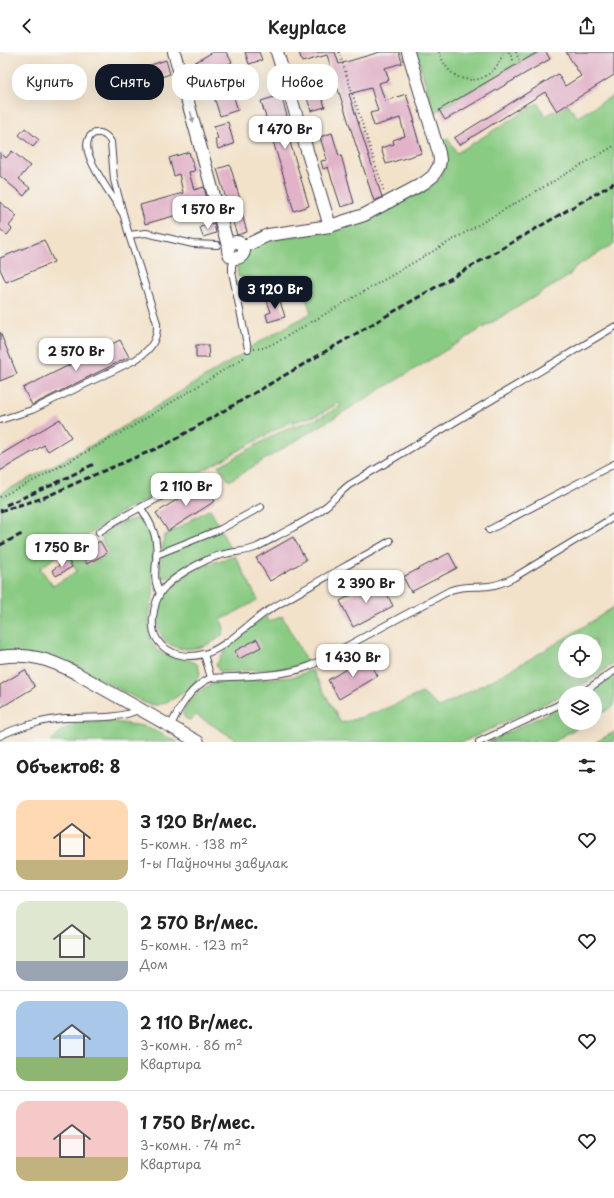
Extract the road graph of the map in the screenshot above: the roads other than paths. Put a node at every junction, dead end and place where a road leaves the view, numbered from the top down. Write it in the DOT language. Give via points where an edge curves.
graph roads {
  1 [pos="174,52"];
  2 [pos="277,52"];
  3 [pos="408,52"];
  4 [pos="123,214"];
  5 [pos="330,226"];
  6 [pos="129,235"];
  7 [pos="218,244"];
  8 [pos="230,245"];
  9 [pos="243,247"];
  10 [pos="234,258"];
  11 [pos="614,327"];
  12 [pos="248,349"];
  13 [pos="0,420"];
  14 [pos="614,464"];
  15 [pos="166,494"];
  16 [pos="261,506"];
  17 [pos="141,508"];
  18 [pos="614,517"];
  19 [pos="489,530"];
  20 [pos="99,532"];
  21 [pos="390,541"];
  22 [pos="156,555"];
  23 [pos="160,592"];
  24 [pos="204,654"];
  25 [pos="0,657"];
  26 [pos="614,672"];
  27 [pos="212,678"];
  28 [pos="593,686"];
  29 [pos="558,705"];
  30 [pos="140,709"];
  31 [pos="170,727"];
  32 [pos="0,736"];
  33 [pos="198,742"];
  34 [pos="479,742"];
  1 -- 8 [label="street, one-way" via="226,239"];
  2 -- 5 [label="street"];
  3 -- 5 [label="street" via="439,153 437,172 428,180 355,219"];
  4 -- 4 [label="lane" via="114,180 111,142 103,134 92,134 87,138 86,144 90,161"];
  4 -- 6 [label="lane"];
  5 -- 9 [label="street" via="268,235"];
  6 -- 7 [label="lane" via="146,234 193,244"];
  6 -- 13 [label="lane" via="157,323 154,342 135,360 32,410"];
  8 -- 9 [label="street" via="237,243"];
  8 -- 10 [label="street" via="229,253"];
  9 -- 10 [label="street" via="244,252 241,256"];
  10 -- 12 [label="lane" via="232,269"];
  11 -- 23 [label="lane" via="349,485 315,515 253,549 219,555 196,566 178,576"];
  14 -- 19 [label="lane"];
  15 -- 17 [label="lane"];
  16 -- 22 [label="lane" via="221,529"];
  17 -- 20 [label="lane"];
  17 -- 22 [label="lane" via="155,535"];
  18 -- 27 [label="lane" via="501,584 451,590 306,668 284,673"];
  21 -- 24 [label="lane" via="264,613 222,645"];
  22 -- 23 [label="lane" via="154,576"];
  23 -- 24 [label="lane" via="153,621 157,640 174,653 190,656"];
  24 -- 27 [label="lane"];
  25 -- 30 [label="street" via="24,656 48,660"];
  26 -- 28 [label="lane"];
  27 -- 31 [label="lane" via="189,695"];
  29 -- 34 [label="lane"];
  30 -- 31 [label="street"];
  30 -- 32 [label="lane" via="118,715 64,718 20,728"];
  31 -- 33 [label="street"];
}
